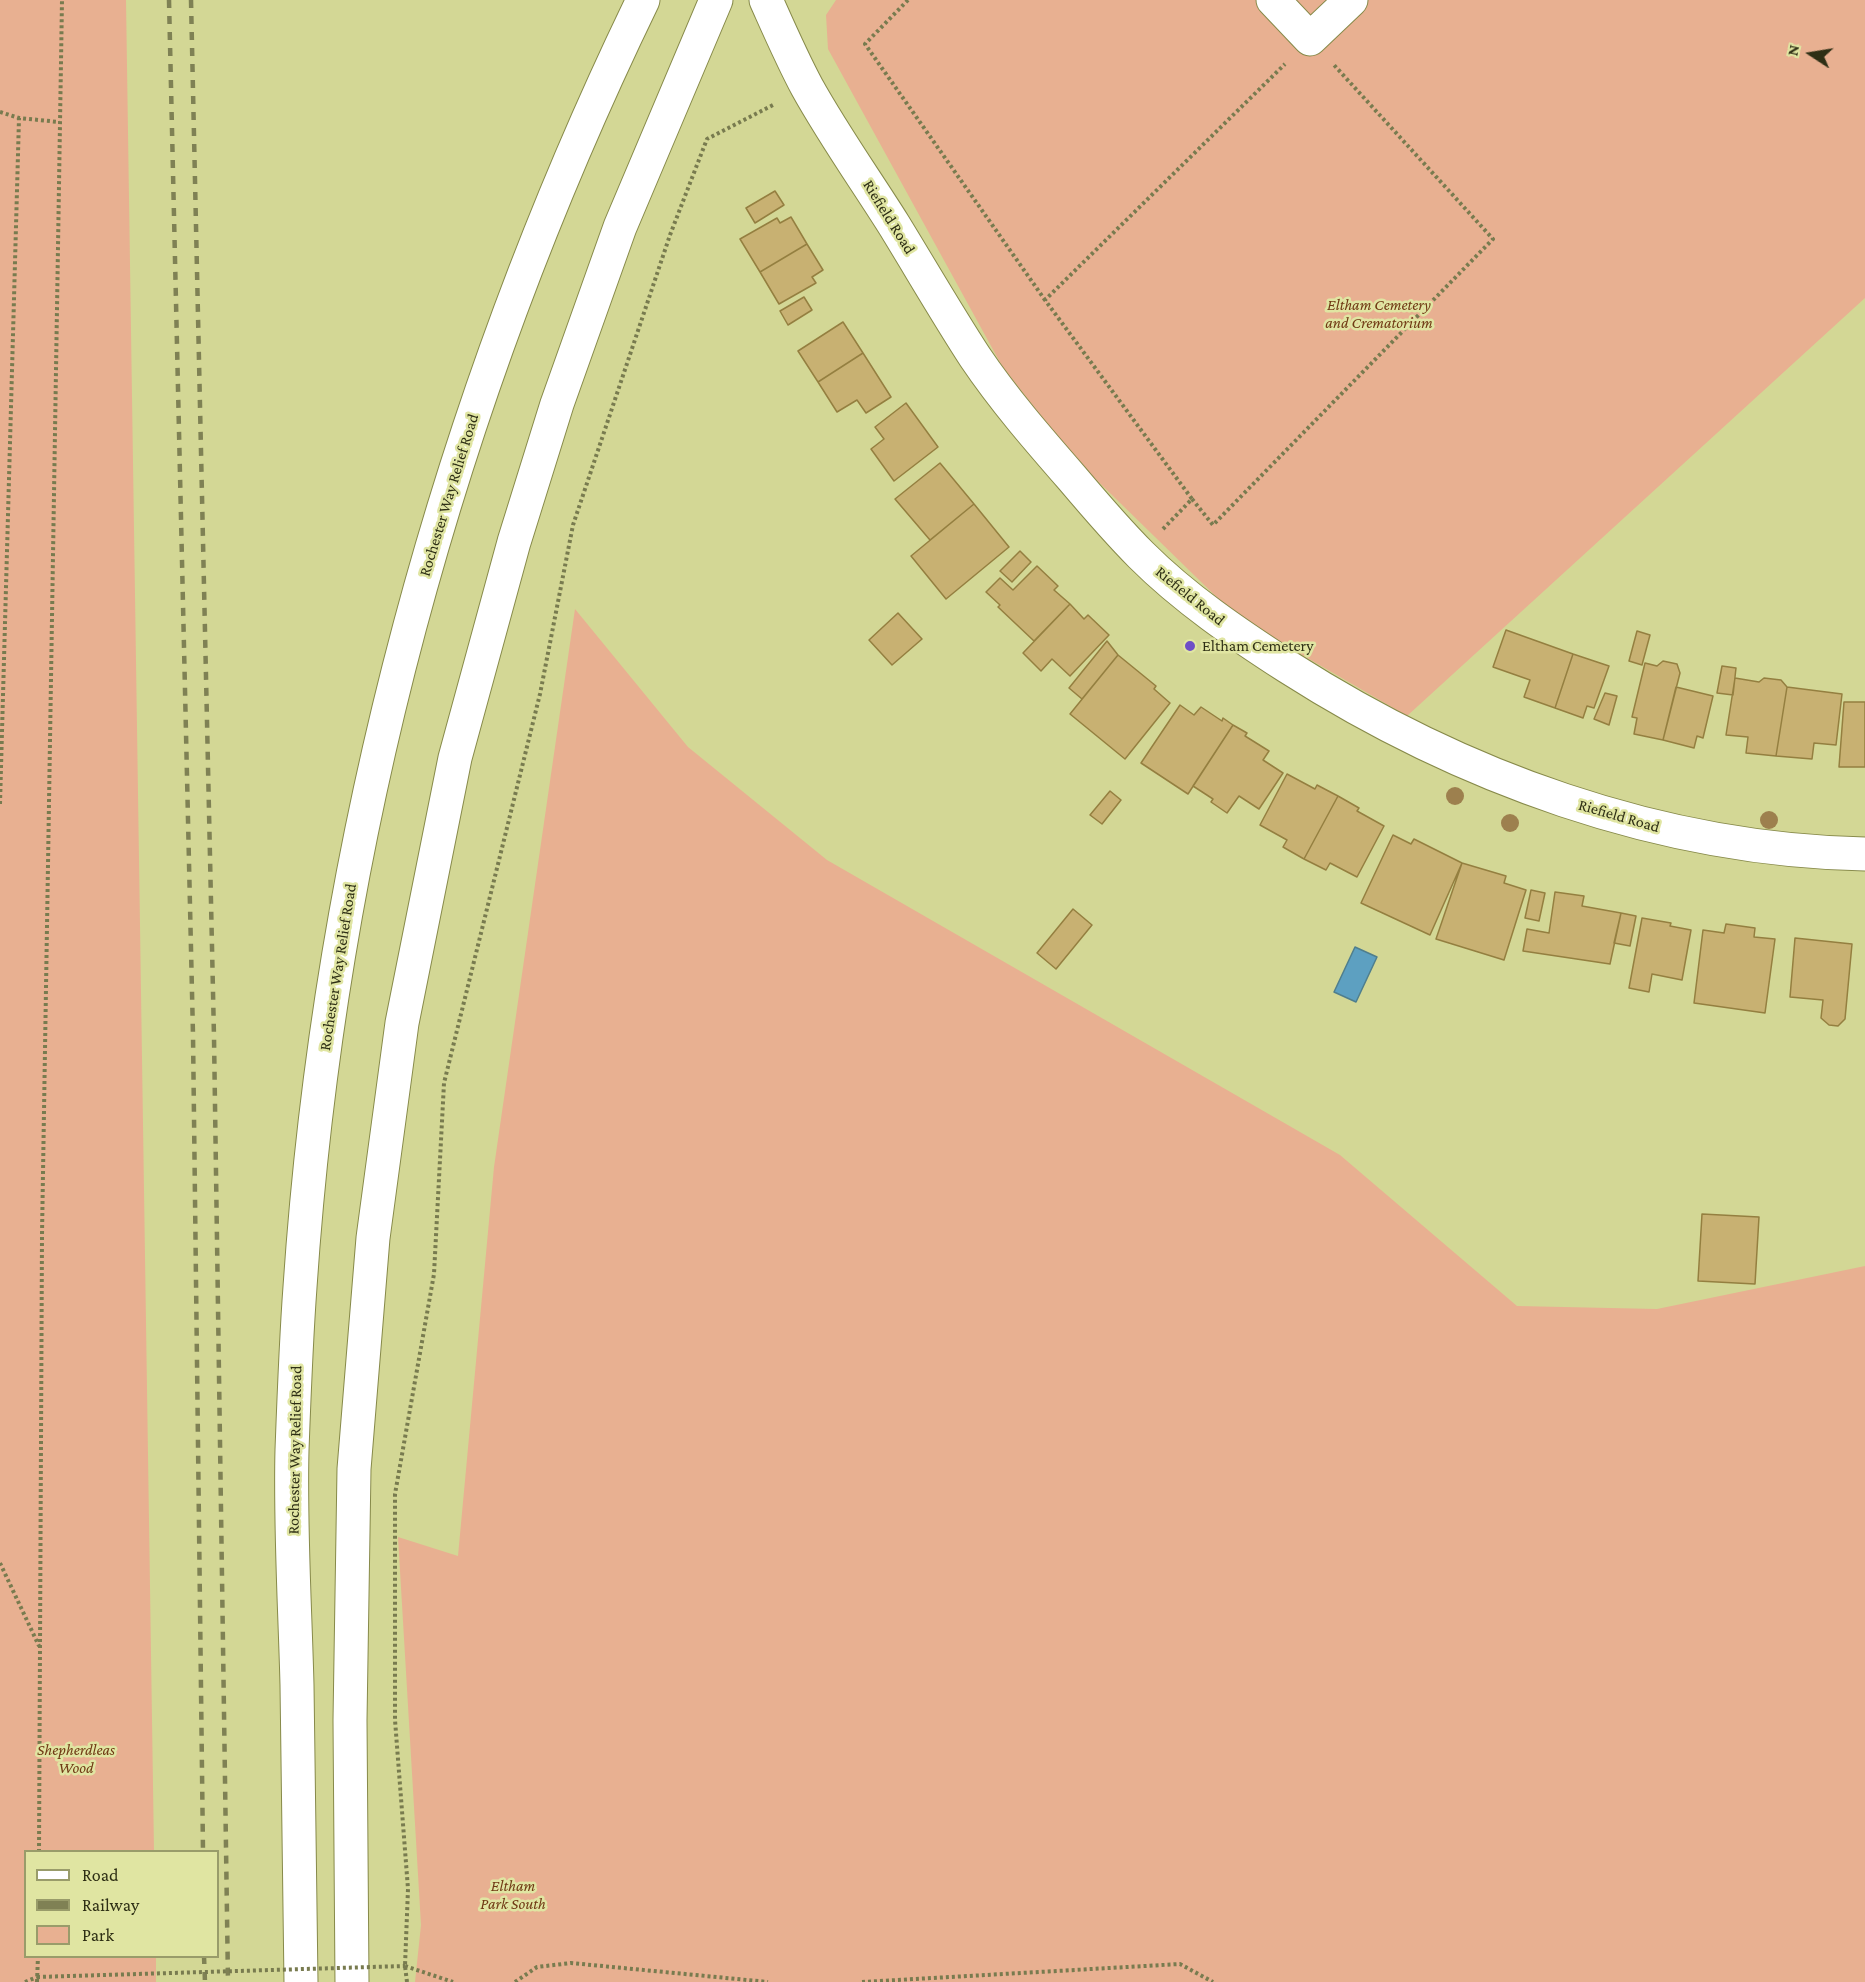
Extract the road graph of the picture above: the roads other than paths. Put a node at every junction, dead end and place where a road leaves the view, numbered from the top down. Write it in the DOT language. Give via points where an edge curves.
graph roads {
  1 [pos="643,0"];
  2 [pos="717,0"];
  3 [pos="766,0"];
  4 [pos="1273,0"];
  5 [pos="1351,0"];
  6 [pos="1865,854"];
  7 [pos="301,1982"];
  8 [pos="352,1982"];
  1 -- 7 [label="main road, Rochester Way Relief Road" via="573,150 538,237 446,496 398,668 359,843 334,981 315,1122 300,1286 292,1454"];
  2 -- 8 [label="main road" via="620,227 557,404 514,542 455,758 402,1023 373,1238 354,1469 350,1720"];
  3 -- 6 [label="main road, Riefield Road" via="807,87 976,358 1022,421 1141,555 1188,596 1241,637 1317,686 1413,739 1552,797 1657,827 1747,844"];
  4 -- 5 [label="main road" via="1310,39"];
}
